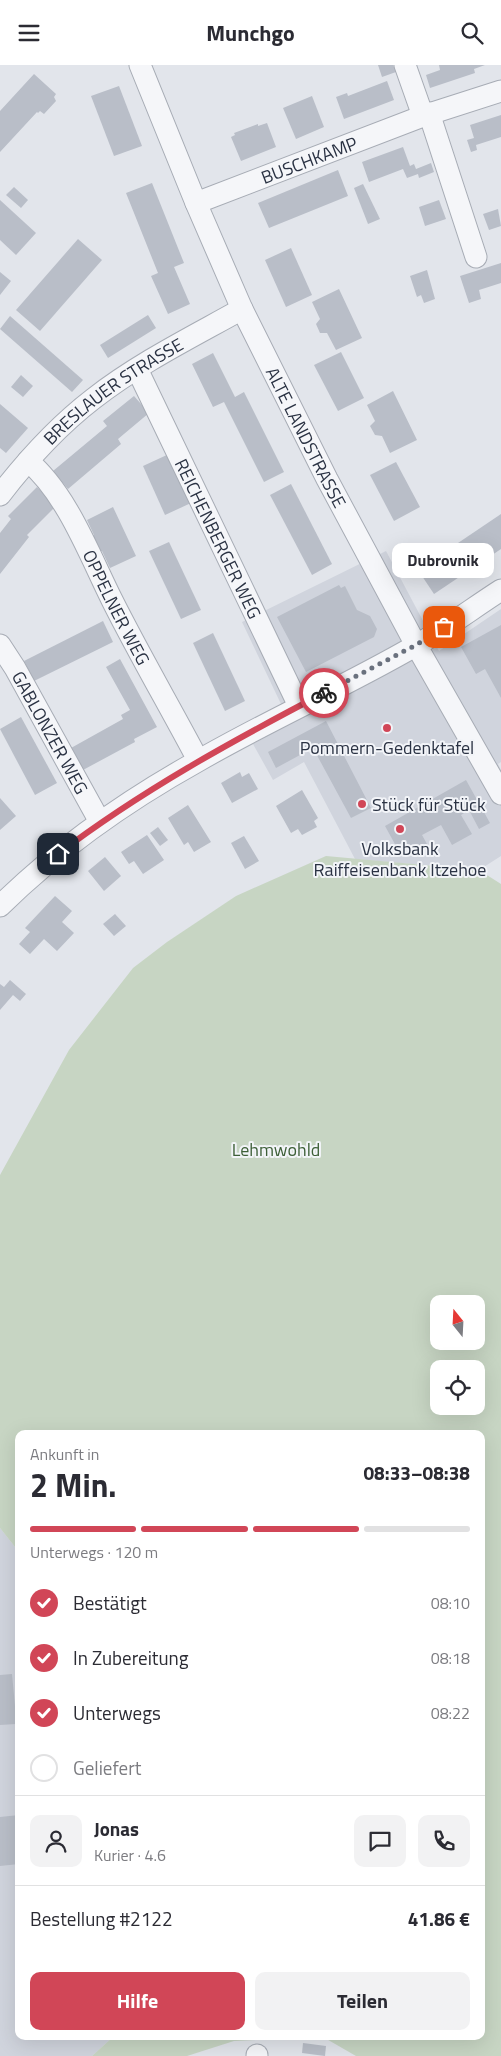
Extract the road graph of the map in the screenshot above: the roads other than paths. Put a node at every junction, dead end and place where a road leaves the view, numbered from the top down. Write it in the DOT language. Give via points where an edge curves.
graph roads {
  1 [pos="140,65"];
  2 [pos="405,65"];
  3 [pos="501,91"];
  4 [pos="426,115"];
  5 [pos="196,203"];
  6 [pos="476,257"];
  7 [pos="242,309"];
  8 [pos="137,369"];
  9 [pos="28,461"];
  10 [pos="2,488"];
  11 [pos="501,590"];
  12 [pos="0,645"];
  13 [pos="416,645"];
  14 [pos="299,706"];
  15 [pos="198,760"];
  16 [pos="501,794"];
  17 [pos="100,821"];
  18 [pos="0,906"];
  1 -- 5 [label="street, ALTE LANDSTRASSE"];
  2 -- 4 [label="street"];
  3 -- 4 [label="street, BUSCHKAMP"];
  4 -- 5 [label="street, BUSCHKAMP"];
  4 -- 6 [label="street"];
  5 -- 7 [label="street, ALTE LANDSTRASSE"];
  7 -- 8 [label="street, BRESLAUER STRASSE"];
  7 -- 13 [label="street, ALTE LANDSTRASSE" via="327,479"];
  8 -- 9 [label="street, BRESLAUER STRASSE" via="71,417"];
  8 -- 14 [label="street, REICHENBERGER WEG"];
  9 -- 10 [label="street, BRESLAUER STRASSE"];
  9 -- 15 [label="street, OPPELNER WEG" via="47,478 63,503"];
  11 -- 13 [label="street"];
  12 -- 17 [label="street, GABLONZER WEG"];
  13 -- 14 [label="street"];
  13 -- 16 [label="street, ALTE LANDSTRASSE" via="474,760"];
  14 -- 15 [label="street"];
  15 -- 17 [label="street"];
  17 -- 18 [label="street"];
}
